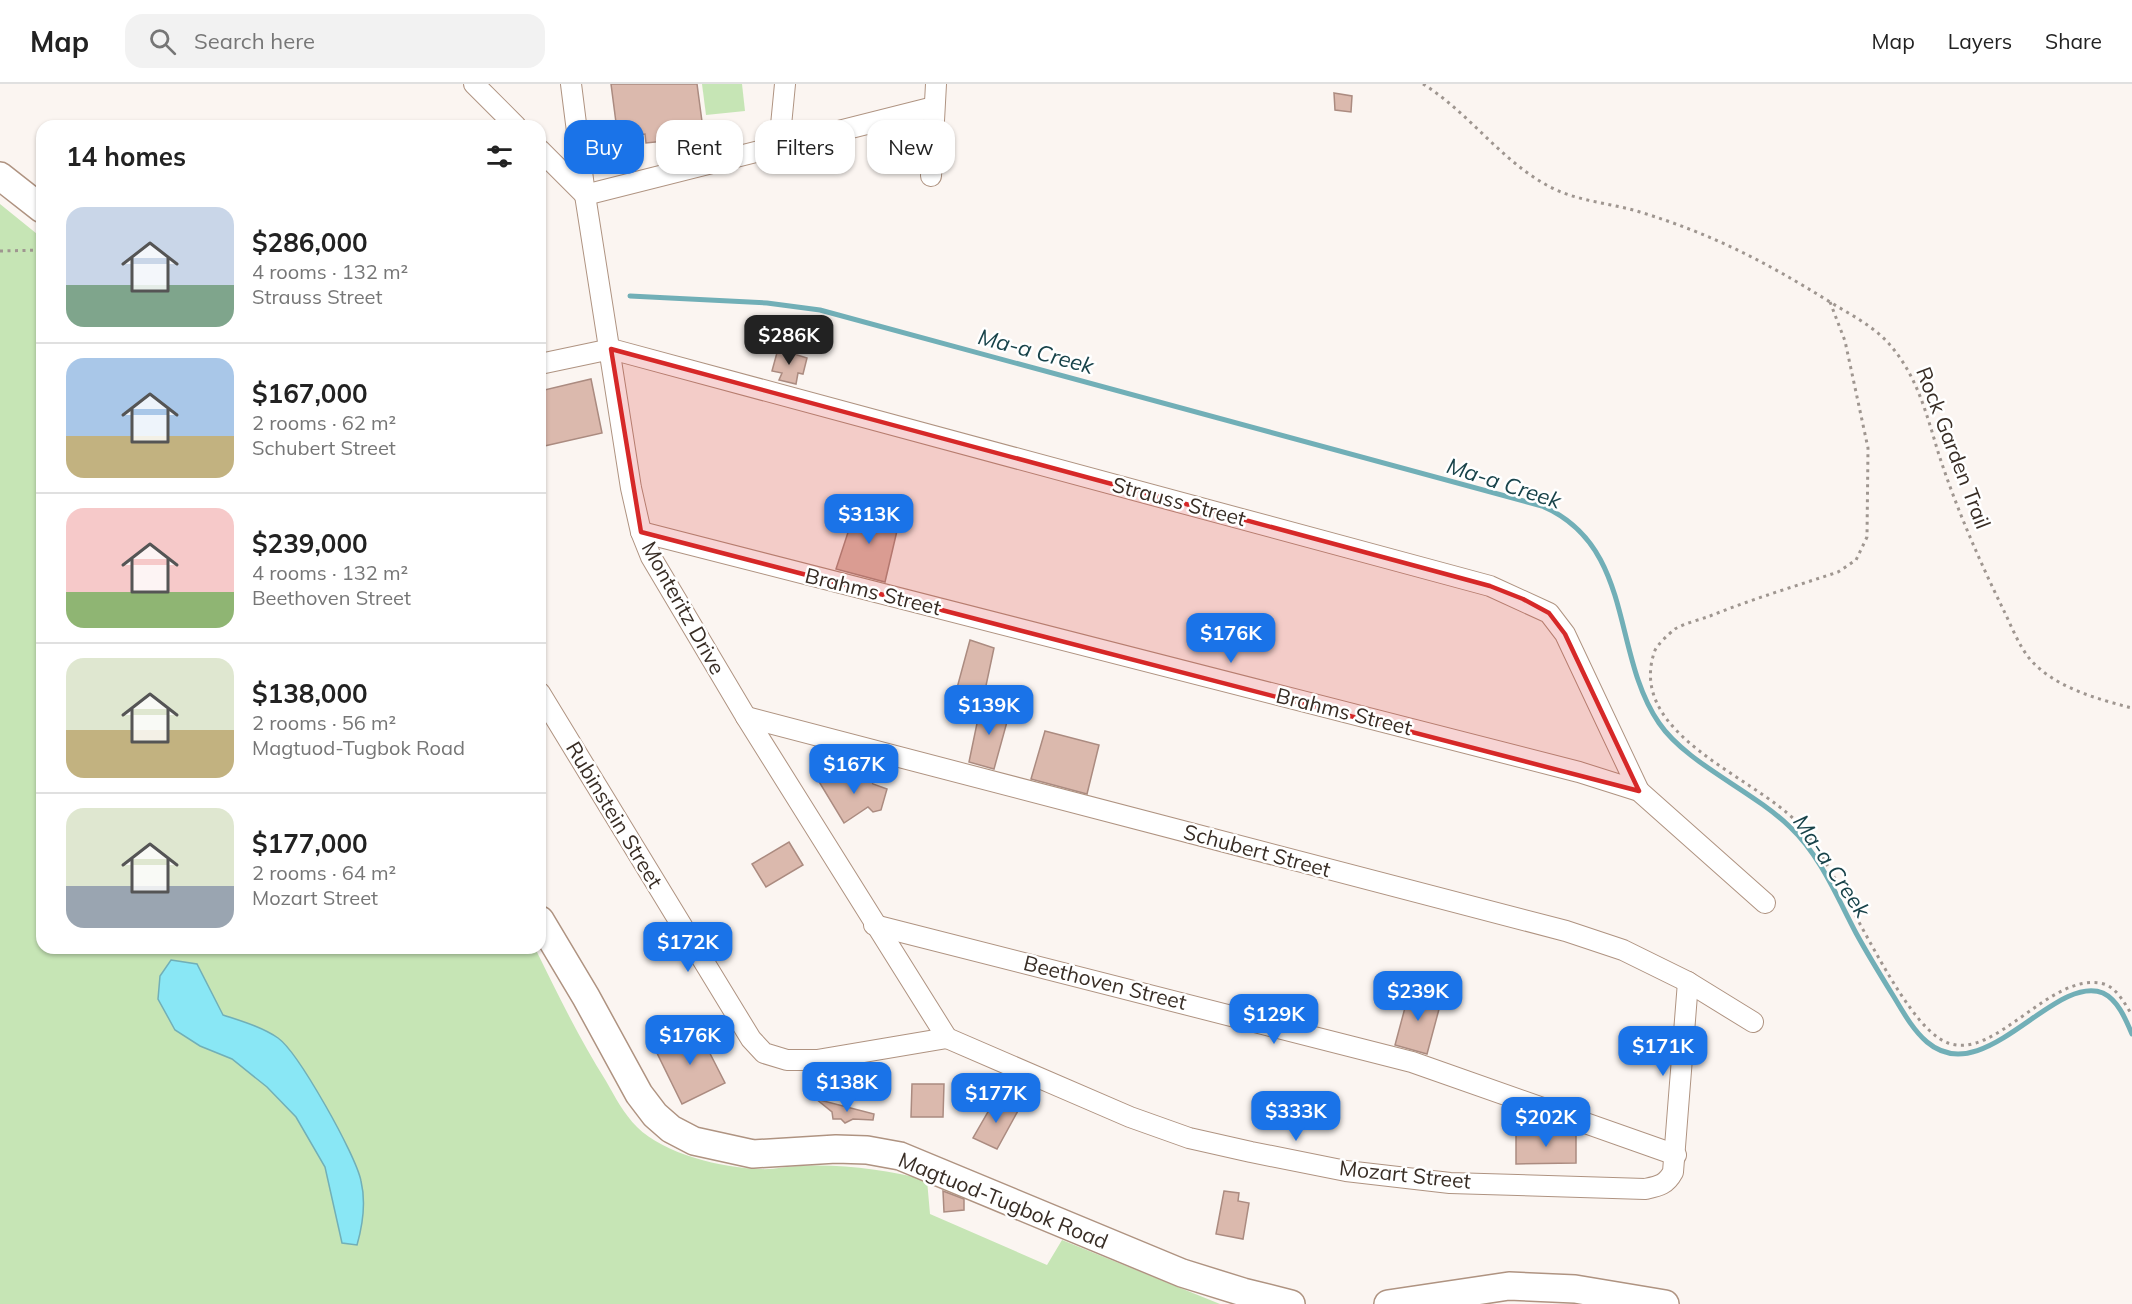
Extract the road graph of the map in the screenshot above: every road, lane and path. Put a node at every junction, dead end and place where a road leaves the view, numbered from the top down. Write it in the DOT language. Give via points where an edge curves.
graph roads {
  1 [pos="474,84"];
  2 [pos="571,84"];
  3 [pos="785,84"];
  4 [pos="936,84"];
  5 [pos="1423,84"];
  6 [pos="934,107"];
  7 [pos="510,120"];
  8 [pos="782,120"];
  9 [pos="855,127"];
  10 [pos="755,152"];
  11 [pos="546,156"];
  12 [pos="0,176"];
  13 [pos="931,176"];
  14 [pos="585,195"];
  15 [pos="36,204"];
  16 [pos="36,250"];
  17 [pos="0,251"];
  18 [pos="1830,302"];
  19 [pos="611,349"];
  20 [pos="546,363"];
  21 [pos="641,532"];
  22 [pos="546,703"];
  23 [pos="2132,708"];
  24 [pos="746,717"];
  25 [pos="1639,791"];
  26 [pos="1765,903"];
  27 [pos="874,925"];
  28 [pos="546,930"];
  29 [pos="1688,982"];
  30 [pos="2132,1015"];
  31 [pos="1754,1022"];
  32 [pos="946,1038"];
  33 [pos="1676,1155"];
  34 [pos="1291,1304"];
  35 [pos="1388,1304"];
  36 [pos="1665,1304"];
  1 -- 7 [label="street"];
  2 -- 14 [label="street, Monteritz Drive"];
  3 -- 8 [label="street"];
  4 -- 6 [label="street"];
  5 -- 18 [label="path, Rock Garden Trail" via="1496,149 1562,192 1701,232 1762,260"];
  6 -- 9 [label="street"];
  6 -- 13 [label="street"];
  10 -- 14 [label="street"];
  11 -- 14 [label="street"];
  12 -- 15 [label="main road"];
  14 -- 19 [label="street, Monteritz Drive"];
  16 -- 17 [label="path"];
  18 -- 23 [label="path, Rock Garden Trail" via="1864,322 1890,345 1912,376 1982,562 2030,658 2057,681"];
  18 -- 30 [label="path" via="1845,341 1868,448 1867,537 1856,560 1838,572 1675,629 1655,649 1649,673 1653,696 1666,719 1687,742 1765,795 1797,823 1823,858 1902,995 1932,1036 1950,1045 1971,1045 1995,1035 2056,994 2084,985 2104,984 2120,996"];
  19 -- 20 [label="street"];
  19 -- 21 [label="street, Monteritz Drive"];
  19 -- 25 [label="street, Strauss Street" via="1490,586 1522,599 1549,613 1565,634"];
  21 -- 24 [label="street, Monteritz Drive" via="665,583"];
  21 -- 25 [label="street, Brahms Street" via="1579,772"];
  22 -- 32 [label="street, Rubinstein Street" via="751,1040 765,1053 787,1060 817,1060"];
  24 -- 27 [label="street, Monteritz Drive"];
  24 -- 29 [label="street, Schubert Street" via="1566,931 1623,950"];
  25 -- 26 [label="street, Brahms Street"];
  27 -- 32 [label="street, Monteritz Drive"];
  27 -- 33 [label="street, Beethoven Street" via="1412,1062"];
  28 -- 34 [label="main road, Magtuod-Tugbok Road" via="639,1094 671,1129 703,1143 753,1154 836,1149 900,1156 1182,1273"];
  29 -- 31 [label="street, Schubert Street"];
  29 -- 33 [label="street"];
  32 -- 33 [label="street, Mozart Street" via="1130,1117 1189,1138 1346,1171 1450,1183 1645,1189 1668,1181"];
  35 -- 36 [label="main road" via="1509,1286 1575,1289"];
}
